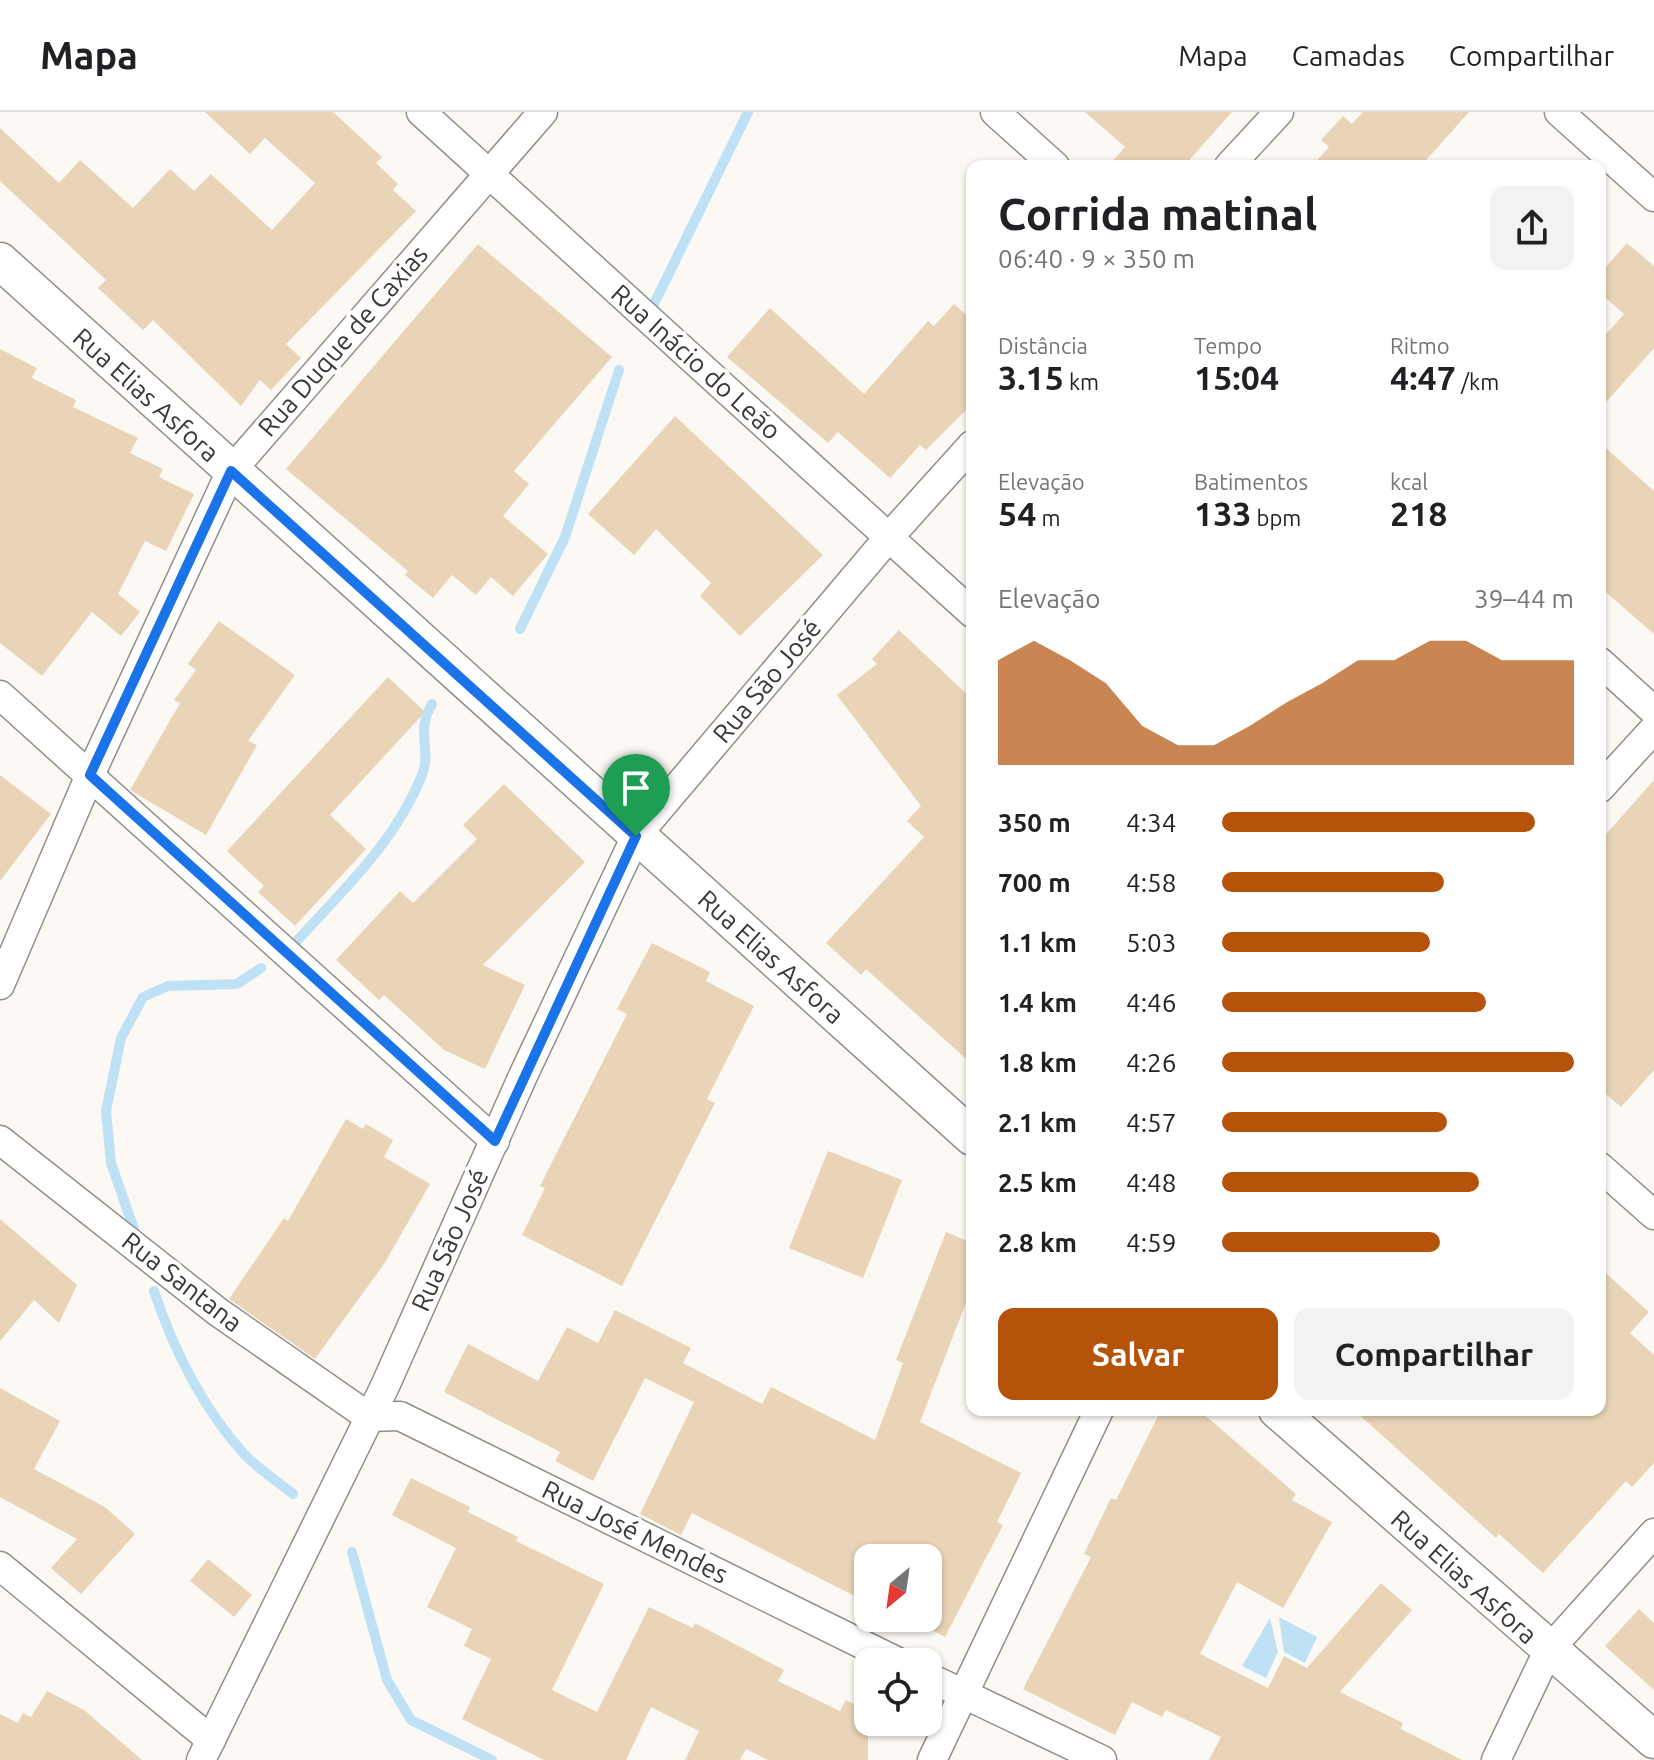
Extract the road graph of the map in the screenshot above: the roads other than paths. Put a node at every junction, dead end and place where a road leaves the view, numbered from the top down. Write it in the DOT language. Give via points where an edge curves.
graph roads {
  1 [pos="421,112"];
  2 [pos="543,112"];
  3 [pos="995,112"];
  4 [pos="1279,112"];
  5 [pos="1559,112"];
  6 [pos="1048,160"];
  7 [pos="1235,160"];
  8 [pos="488,173"];
  9 [pos="1654,197"];
  10 [pos="0,261"];
  11 [pos="966,452"];
  12 [pos="231,471"];
  13 [pos="889,537"];
  14 [pos="966,608"];
  15 [pos="1606,667"];
  16 [pos="0,695"];
  17 [pos="1654,711"];
  18 [pos="1654,729"];
  19 [pos="90,775"];
  20 [pos="1606,781"];
  21 [pos="636,836"];
  22 [pos="0,985"];
  23 [pos="966,1132"];
  24 [pos="0,1140"];
  25 [pos="495,1141"];
  26 [pos="1606,1172"];
  27 [pos="1654,1215"];
  28 [pos="1096,1416"];
  29 [pos="1284,1416"];
  30 [pos="369,1417"];
  31 [pos="1654,1533"];
  32 [pos="0,1566"];
  33 [pos="870,1648"];
  34 [pos="1548,1651"];
  35 [pos="942,1684"];
  36 [pos="964,1694"];
  37 [pos="1654,1740"];
  38 [pos="206,1750"];
  39 [pos="932,1760"];
  40 [pos="1102,1760"];
  41 [pos="1496,1760"];
  1 -- 8 [label="street, Rua Inácio do Leão"];
  2 -- 8 [label="street, Rua Duque de Caxias"];
  3 -- 6 [label="street"];
  4 -- 7 [label="street"];
  5 -- 9 [label="street"];
  8 -- 12 [label="street, Rua Duque de Caxias"];
  8 -- 13 [label="street, Rua Inácio do Leão"];
  10 -- 12 [label="street, Rua Elias Asfora"];
  11 -- 13 [label="street, Rua São José"];
  12 -- 19 [label="street, Rua Duque de Caxias"];
  12 -- 21 [label="street, Rua Elias Asfora"];
  13 -- 14 [label="street, Rua Inácio do Leão"];
  13 -- 21 [label="street, Rua São José"];
  15 -- 17 [label="street"];
  16 -- 19 [label="street"];
  18 -- 20 [label="street"];
  19 -- 22 [label="street, Rua Duque de Caxias"];
  19 -- 25 [label="street"];
  21 -- 23 [label="street, Rua Elias Asfora"];
  21 -- 25 [label="street, Rua São José"];
  24 -- 30 [label="street, Rua Santana" via="218,1312"];
  25 -- 30 [label="street, Rua São José"];
  26 -- 27 [label="street"];
  28 -- 36 [label="street"];
  29 -- 34 [label="street, Rua Elias Asfora"];
  30 -- 33 [label="street, Rua José Mendes" via="400,1416"];
  30 -- 38 [label="street, Rua São José"];
  31 -- 34 [label="street"];
  32 -- 38 [label="street"];
  34 -- 37 [label="street, Rua Elias Asfora"];
  34 -- 41 [label="street"];
  35 -- 36 [label="street"];
  36 -- 39 [label="street"];
  36 -- 40 [label="street"];
}
